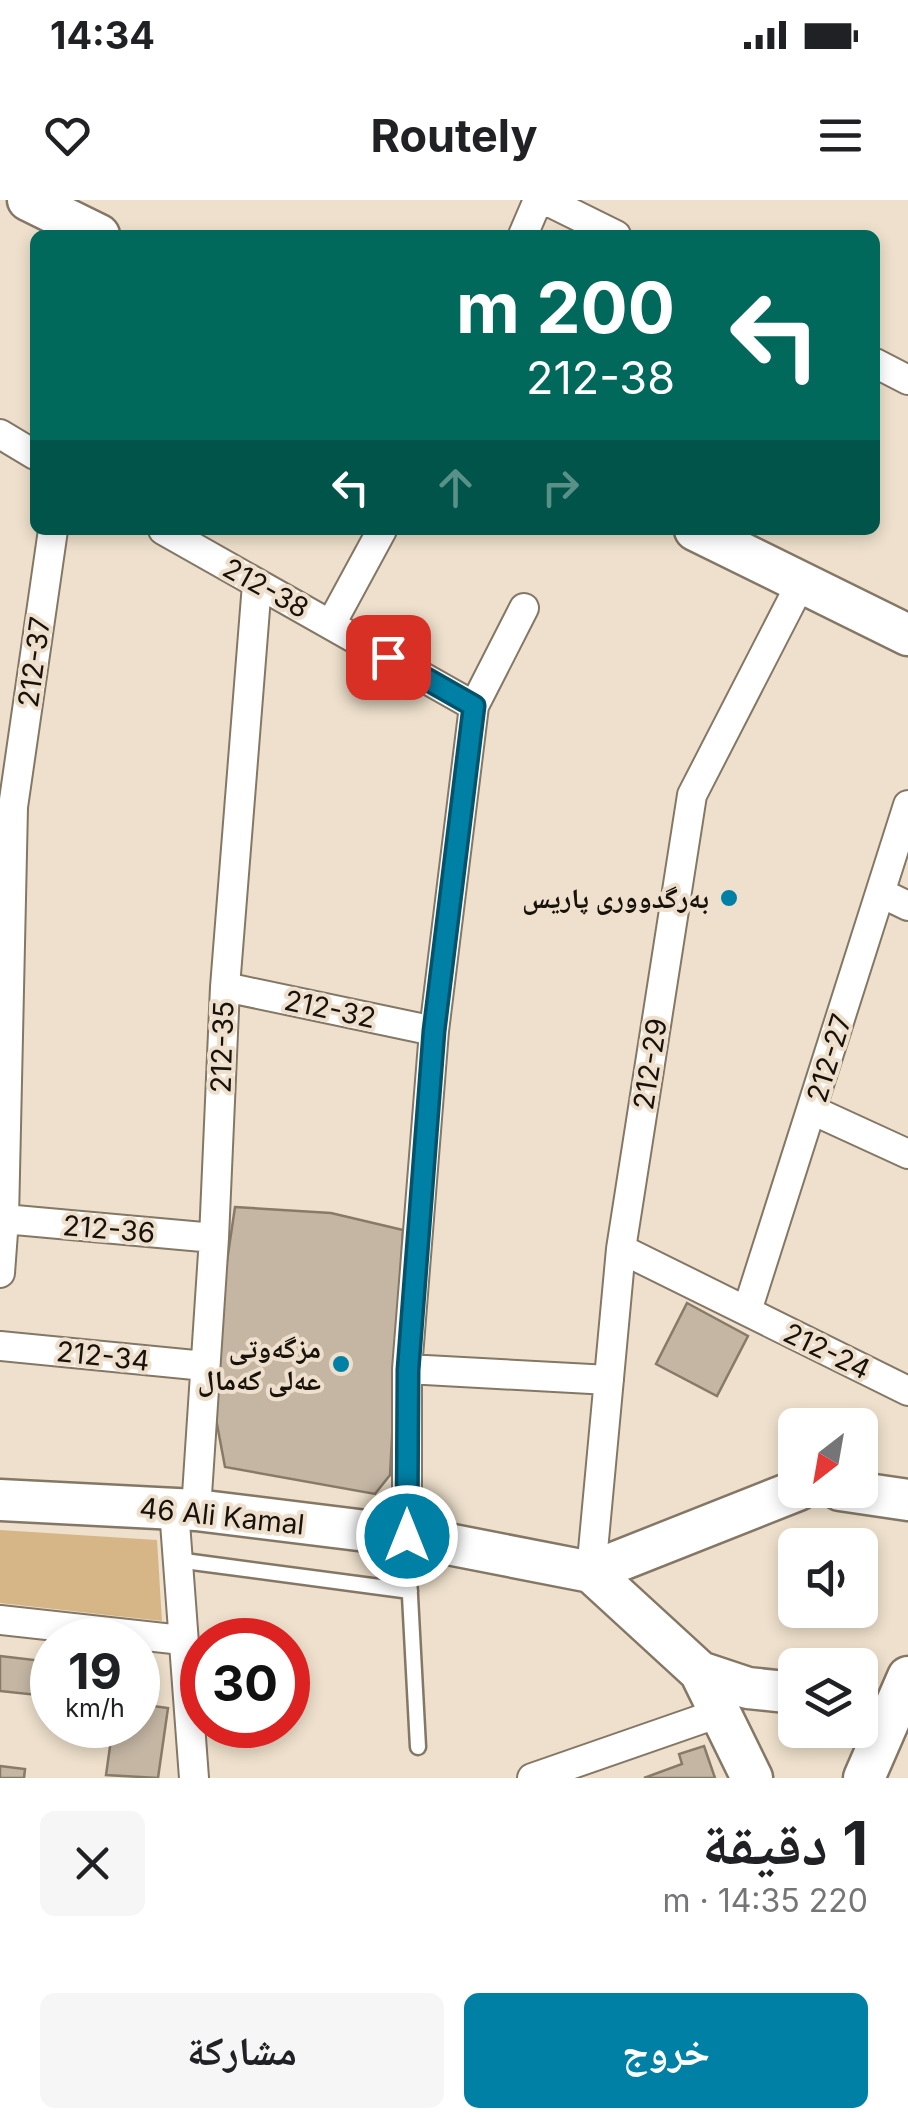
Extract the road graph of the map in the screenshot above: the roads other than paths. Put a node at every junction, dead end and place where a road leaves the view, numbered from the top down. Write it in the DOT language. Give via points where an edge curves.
graph roads {
  1 [pos="28,200"];
  2 [pos="542,200"];
  3 [pos="89,230"];
  4 [pos="526,230"];
  5 [pos="605,230"];
  6 [pos="880,366"];
  7 [pos="908,380"];
  8 [pos="0,434"];
  9 [pos="30,453"];
  10 [pos="52,535"];
  11 [pos="171,535"];
  12 [pos="379,535"];
  13 [pos="705,535"];
  14 [pos="801,582"];
  15 [pos="257,584"];
  16 [pos="524,608"];
  17 [pos="331,624"];
  18 [pos="908,635"];
  19 [pos="474,706"];
  20 [pos="908,805"];
  21 [pos="7,806"];
  22 [pos="880,894"];
  23 [pos="908,906"];
  24 [pos="225,987"];
  25 [pos="434,1031"];
  26 [pos="812,1110"];
  27 [pos="908,1154"];
  28 [pos="4,1219"];
  29 [pos="214,1238"];
  30 [pos="622,1250"];
  31 [pos="0,1273"];
  32 [pos="747,1311"];
  33 [pos="0,1346"];
  34 [pos="205,1366"];
  35 [pos="408,1370"];
  36 [pos="609,1380"];
  37 [pos="908,1391"];
  38 [pos="878,1496"];
  39 [pos="778,1498"];
  40 [pos="0,1500"];
  41 [pos="908,1500"];
  42 [pos="185,1509"];
  43 [pos="407,1536"];
  44 [pos="177,1560"];
  45 [pos="591,1572"];
  46 [pos="410,1591"];
  47 [pos="181,1618"];
  48 [pos="0,1620"];
  49 [pos="180,1640"];
  50 [pos="700,1672"];
  51 [pos="778,1691"];
  52 [pos="893,1691"];
  53 [pos="722,1712"];
  54 [pos="191,1748"];
  55 [pos="418,1748"];
  56 [pos="194,1778"];
  57 [pos="532,1778"];
  58 [pos="752,1778"];
  59 [pos="864,1778"];
  1 -- 3 [label="street"];
  2 -- 4 [label="street"];
  2 -- 5 [label="street"];
  6 -- 7 [label="street"];
  8 -- 9 [label="street"];
  10 -- 21 [label="street, 212-37"];
  11 -- 15 [label="street, 212-38"];
  12 -- 17 [label="street"];
  13 -- 14 [label="street"];
  14 -- 18 [label="street"];
  14 -- 30 [label="street, 212-29" via="692,794"];
  15 -- 17 [label="street, 212-38"];
  15 -- 24 [label="street, 212-35"];
  16 -- 19 [label="street"];
  17 -- 19 [label="street, 212-38"];
  19 -- 25 [label="street"];
  20 -- 22 [label="street, 212-27"];
  21 -- 28 [label="street, 212-37"];
  22 -- 23 [label="street"];
  22 -- 26 [label="street, 212-27"];
  24 -- 25 [label="street, 212-32"];
  24 -- 29 [label="street, 212-35"];
  25 -- 35 [label="street"];
  26 -- 27 [label="street"];
  26 -- 32 [label="street, 212-27"];
  28 -- 29 [label="street, 212-36"];
  28 -- 31 [label="street, 212-37"];
  29 -- 34 [label="street, 212-35"];
  30 -- 32 [label="street, 212-24"];
  30 -- 36 [label="street, 212-29"];
  32 -- 37 [label="street, 212-24"];
  33 -- 34 [label="street, 212-34"];
  34 -- 42 [label="street, 212-35"];
  35 -- 36 [label="street"];
  35 -- 43 [label="street"];
  36 -- 45 [label="street, 212-29"];
  38 -- 41 [label="street"];
  39 -- 45 [label="street"];
  40 -- 42 [label="street, 46 Ali Kamal"];
  42 -- 43 [label="street, 46 Ali Kamal"];
  42 -- 44 [label="street, 212-35"];
  43 -- 45 [label="street, 46 Ali Kamal"];
  43 -- 46 [label="lane"];
  44 -- 46 [label="lane"];
  44 -- 47 [label="street, 212-35"];
  45 -- 50 [label="street"];
  46 -- 55 [label="lane"];
  48 -- 49 [label="street"];
  50 -- 51 [label="street"];
  50 -- 53 [label="street"];
  52 -- 59 [label="street"];
  53 -- 57 [label="street"];
  53 -- 58 [label="street"];
  54 -- 56 [label="street, 212-35"];
}
